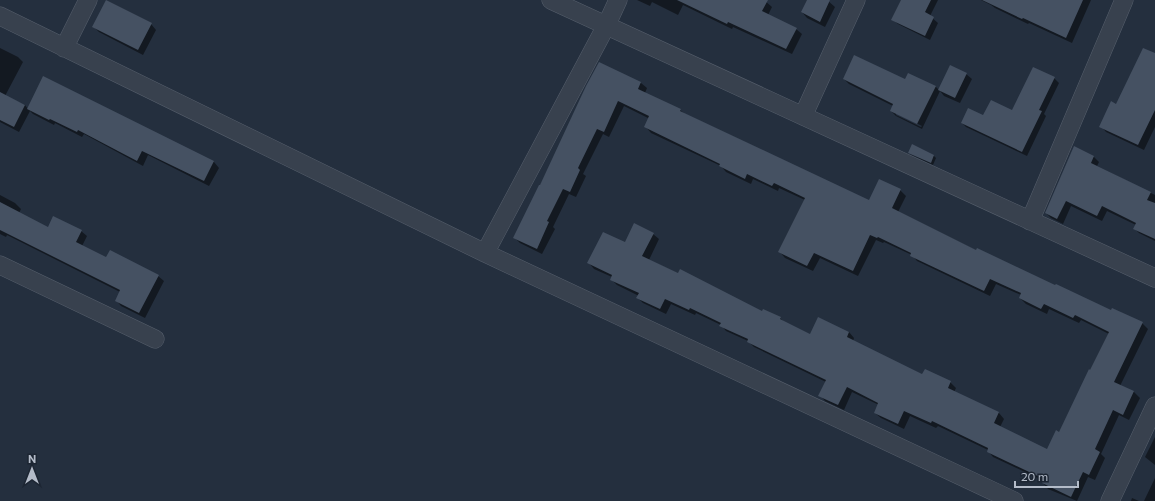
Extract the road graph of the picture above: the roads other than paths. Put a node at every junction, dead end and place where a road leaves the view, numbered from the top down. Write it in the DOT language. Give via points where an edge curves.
graph roads {
  1 [pos="88,0"];
  2 [pos="551,0"];
  3 [pos="618,0"];
  4 [pos="856,0"];
  5 [pos="1124,0"];
  6 [pos="0,16"];
  7 [pos="606,26"];
  8 [pos="64,48"];
  9 [pos="803,116"];
  10 [pos="1030,221"];
  11 [pos="485,253"];
  12 [pos="0,265"];
  13 [pos="1155,278"];
  14 [pos="155,339"];
  15 [pos="1155,406"];
  16 [pos="1014,501"];
  17 [pos="1110,501"];
  1 -- 8 [label="street"];
  2 -- 7 [label="street"];
  3 -- 7 [label="street"];
  4 -- 9 [label="street"];
  5 -- 10 [label="street"];
  6 -- 8 [label="street"];
  7 -- 9 [label="street"];
  7 -- 11 [label="street"];
  8 -- 11 [label="street"];
  9 -- 10 [label="street"];
  10 -- 13 [label="street"];
  11 -- 16 [label="street"];
  12 -- 14 [label="street"];
  15 -- 17 [label="street"];
}
